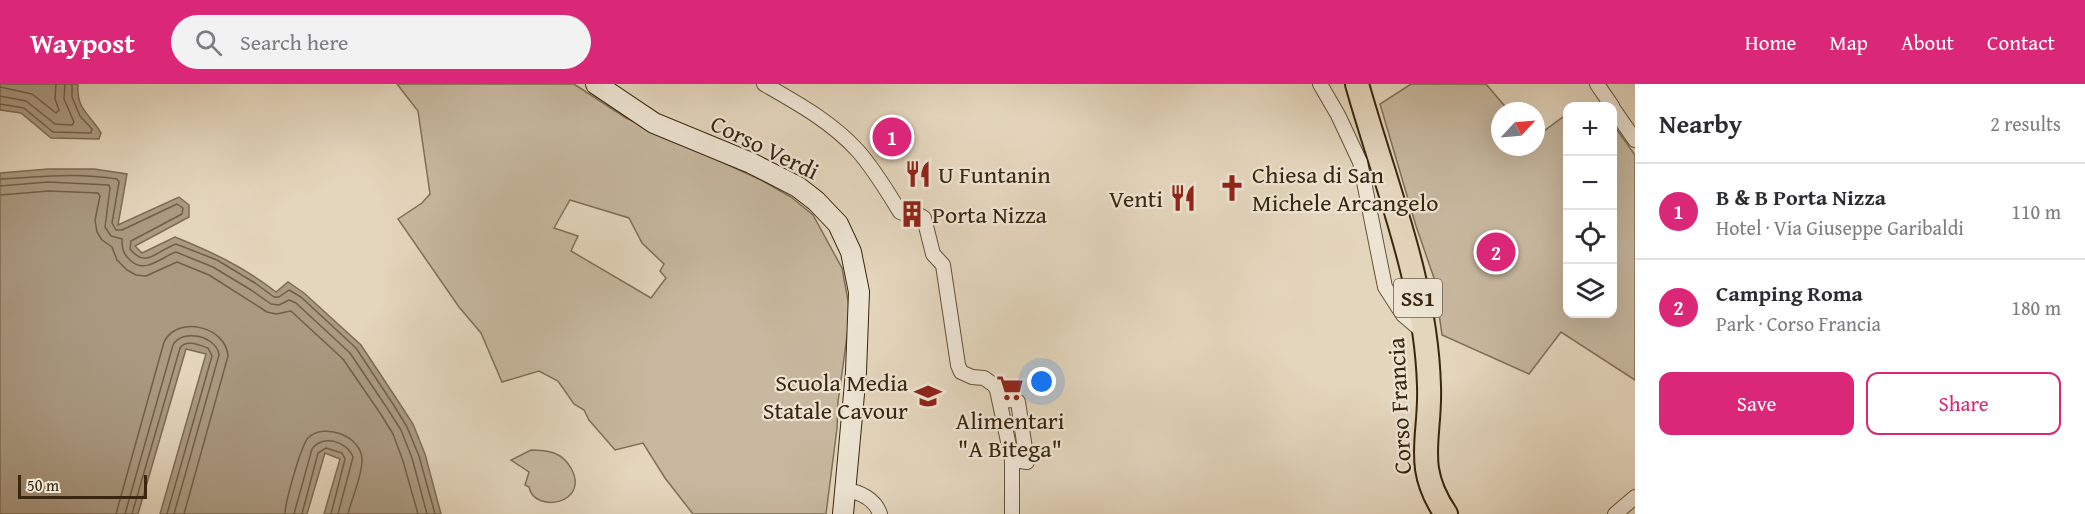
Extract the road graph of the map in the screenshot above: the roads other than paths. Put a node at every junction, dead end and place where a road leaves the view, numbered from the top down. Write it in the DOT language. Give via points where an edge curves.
graph roads {
  1 [pos="596,84"];
  2 [pos="764,84"];
  3 [pos="1320,84"];
  4 [pos="1357,84"];
  5 [pos="1597,84"];
  6 [pos="1609,102"];
  7 [pos="1617,114"];
  8 [pos="1635,140"];
  9 [pos="1424,332"];
  10 [pos="846,490"];
  11 [pos="1635,497"];
  12 [pos="843,514"];
  13 [pos="880,514"];
  14 [pos="1012,514"];
  15 [pos="1446,514"];
  16 [pos="1615,514"];
  1 -- 10 [label="main road, Corso Verdi" via="654,123 798,187 838,224 851,252 860,292"];
  2 -- 14 [label="street" via="824,121 858,151 908,214 924,218 933,254 943,265 953,345 961,372 994,385 1000,401 1012,460"];
  3 -- 9 [label="street" via="1360,162 1385,286 1403,315"];
  4 -- 9 [label="main road, Corso Francia / SS1" via="1399,220"];
  5 -- 6 [label="street"];
  7 -- 8 [label="street"];
  9 -- 15 [label="main road, Corso Francia / SS1" via="1429,387 1427,476 1436,501"];
  10 -- 12 [label="main road, Corso Verdi"];
  10 -- 13 [label="street" via="866,497 878,506"];
  11 -- 16 [label="street"];
}
